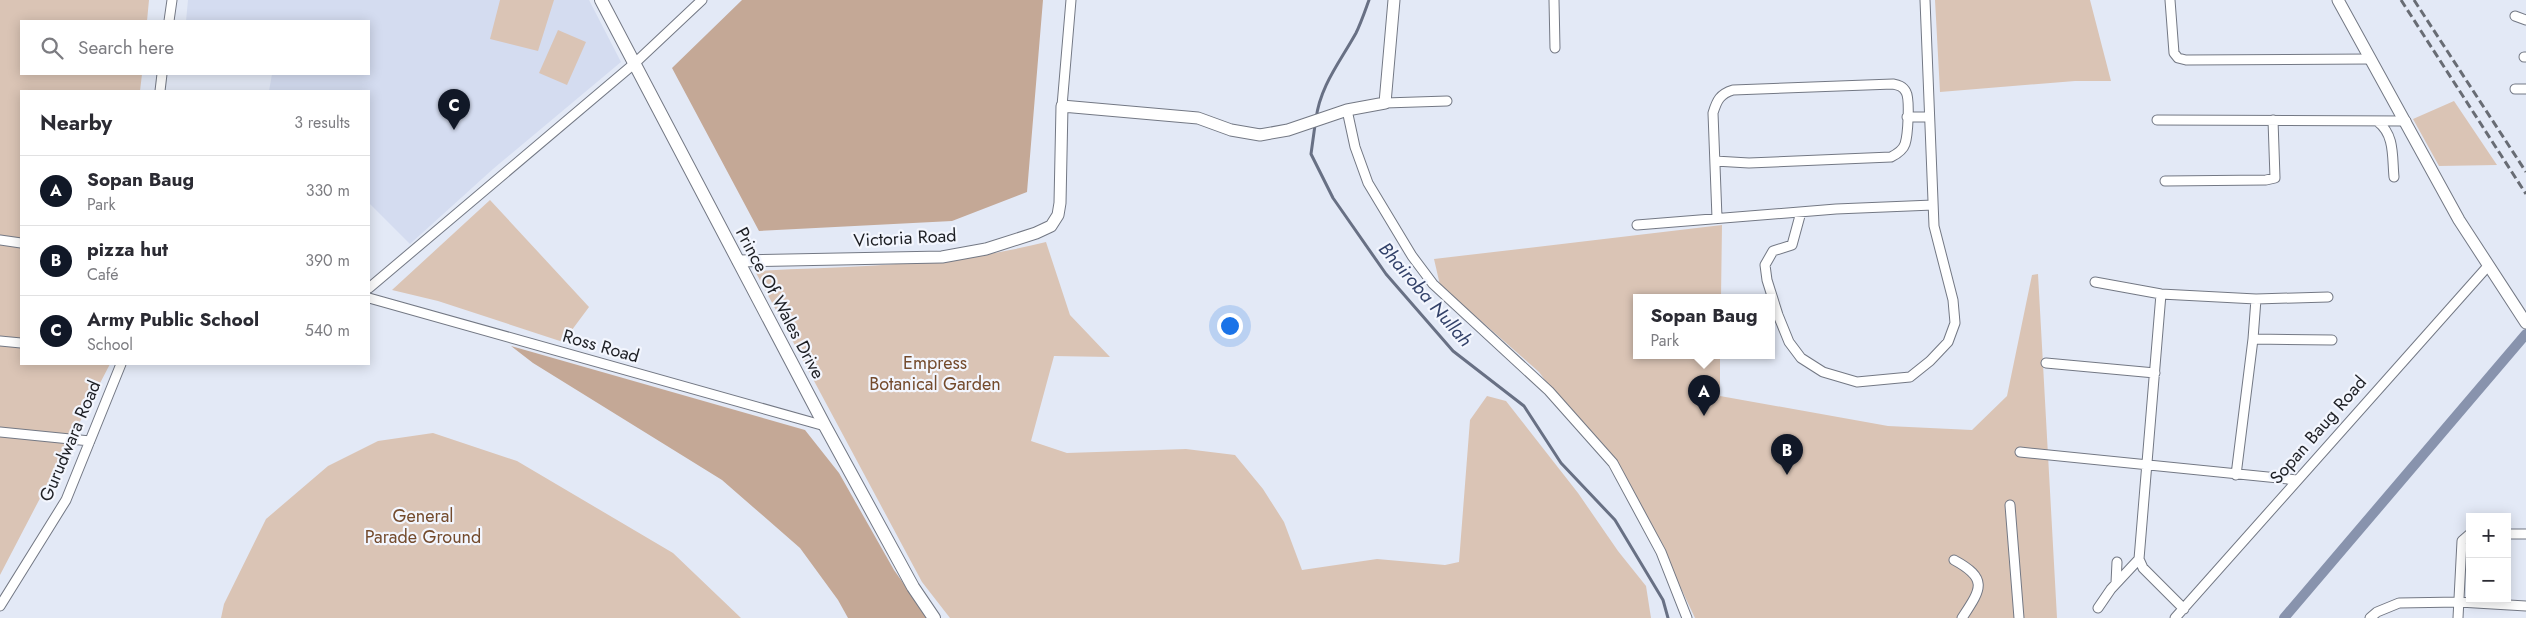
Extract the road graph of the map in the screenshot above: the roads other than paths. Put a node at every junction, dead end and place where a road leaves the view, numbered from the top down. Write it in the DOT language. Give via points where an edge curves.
graph roads {
  1 [pos="172,0"];
  2 [pos="602,0"];
  3 [pos="702,0"];
  4 [pos="1071,0"];
  5 [pos="1394,0"];
  6 [pos="1554,0"];
  7 [pos="1925,0"];
  8 [pos="2170,0"];
  9 [pos="2338,0"];
  10 [pos="2515,16"];
  11 [pos="169,20"];
  12 [pos="2526,20"];
  13 [pos="1555,48"];
  14 [pos="2370,59"];
  15 [pos="635,63"];
  16 [pos="162,75"];
  17 [pos="2516,89"];
  18 [pos="2526,89"];
  19 [pos="160,90"];
  20 [pos="1447,101"];
  21 [pos="1385,103"];
  22 [pos="1062,106"];
  23 [pos="1346,110"];
  24 [pos="1907,117"];
  25 [pos="1928,117"];
  26 [pos="2157,120"];
  27 [pos="2273,120"];
  28 [pos="2406,121"];
  29 [pos="2378,122"];
  30 [pos="1715,161"];
  31 [pos="2394,176"];
  32 [pos="2165,181"];
  33 [pos="1933,205"];
  34 [pos="1801,212"];
  35 [pos="1717,218"];
  36 [pos="1638,225"];
  37 [pos="0,240"];
  38 [pos="20,243"];
  39 [pos="738,261"];
  40 [pos="2488,266"];
  41 [pos="2095,282"];
  42 [pos="370,287"];
  43 [pos="1771,294"];
  44 [pos="2161,294"];
  45 [pos="2328,297"];
  46 [pos="370,298"];
  47 [pos="2256,299"];
  48 [pos="1775,305"];
  49 [pos="2525,322"];
  50 [pos="2253,339"];
  51 [pos="2332,340"];
  52 [pos="0,341"];
  53 [pos="20,343"];
  54 [pos="2046,362"];
  55 [pos="119,365"];
  56 [pos="2155,373"];
  57 [pos="825,426"];
  58 [pos="0,432"];
  59 [pos="90,441"];
  60 [pos="2020,452"];
  61 [pos="2145,466"];
  62 [pos="2236,475"];
  63 [pos="2297,480"];
  64 [pos="2010,505"];
  65 [pos="2511,534"];
  66 [pos="2526,534"];
  67 [pos="2466,538"];
  68 [pos="1954,560"];
  69 [pos="2138,560"];
  70 [pos="2117,562"];
  71 [pos="2116,583"];
  72 [pos="2459,602"];
  73 [pos="0,606"];
  74 [pos="2526,606"];
  75 [pos="2098,608"];
  76 [pos="2184,609"];
  77 [pos="934,618"];
  78 [pos="1688,618"];
  79 [pos="1962,618"];
  80 [pos="2019,618"];
  81 [pos="2175,618"];
  82 [pos="2370,618"];
  83 [pos="2458,618"];
  1 -- 11 [label="street"];
  2 -- 15 [label="main road, Prince Of Wales Drive"];
  3 -- 15 [label="street"];
  4 -- 22 [label="street, Victoria Road"];
  5 -- 21 [label="street"];
  6 -- 13 [label="street"];
  7 -- 25 [label="street"];
  8 -- 14 [label="street" via="2174,53 2178,58"];
  9 -- 14 [label="street"];
  10 -- 12 [label="street"];
  14 -- 28 [label="street"];
  15 -- 39 [label="main road, Prince Of Wales Drive"];
  15 -- 42 [label="street"];
  16 -- 19 [label="street"];
  17 -- 18 [label="street"];
  20 -- 21 [label="street"];
  21 -- 23 [label="street"];
  22 -- 23 [label="street" via="1198,118 1252,134 1288,130"];
  22 -- 39 [label="street, Victoria Road" via="1060,203 1058,215 1051,226 986,249 942,257"];
  23 -- 78 [label="street" via="1368,183 1412,256 1433,284 1550,391 1613,463 1661,552"];
  24 -- 25 [label="street"];
  24 -- 30 [label="street" via="1905,144 1892,157 1749,163"];
  24 -- 30 [label="street" via="1906,91 1900,85 1733,90 1717,100 1713,113"];
  25 -- 33 [label="street"];
  26 -- 27 [label="street"];
  27 -- 29 [label="street"];
  27 -- 32 [label="street" via="2275,178"];
  28 -- 29 [label="street"];
  28 -- 40 [label="street" via="2459,220"];
  29 -- 31 [label="street" via="2387,129 2390,138"];
  30 -- 35 [label="street"];
  33 -- 34 [label="street"];
  33 -- 48 [label="street" via="1937,241 1954,300 1955,323 1948,342 1910,377 1857,382 1823,372 1801,358 1789,342"];
  34 -- 35 [label="street"];
  34 -- 43 [label="street" via="1792,245 1773,251 1765,264"];
  35 -- 36 [label="street"];
  37 -- 38 [label="street"];
  39 -- 57 [label="main road, Prince Of Wales Drive"];
  40 -- 49 [label="street"];
  40 -- 63 [label="street, Sopan Baug Road"];
  41 -- 44 [label="street"];
  44 -- 47 [label="street"];
  44 -- 56 [label="street"];
  45 -- 47 [label="street"];
  46 -- 57 [label="street, Ross Road"];
  47 -- 50 [label="street"];
  50 -- 51 [label="street"];
  50 -- 62 [label="street"];
  52 -- 53 [label="street"];
  54 -- 56 [label="street"];
  55 -- 59 [label="street, Gurudwara Road"];
  56 -- 61 [label="street"];
  57 -- 77 [label="main road, Prince Of Wales Drive" via="913,587"];
  58 -- 59 [label="street"];
  59 -- 73 [label="street, Gurudwara Road" via="66,500"];
  60 -- 61 [label="street"];
  61 -- 62 [label="street"];
  61 -- 69 [label="street"];
  62 -- 63 [label="street"];
  63 -- 76 [label="street, Sopan Baug Road"];
  64 -- 80 [label="street"];
  65 -- 66 [label="street"];
  67 -- 72 [label="street" via="2462,541"];
  68 -- 79 [label="street" via="1972,570 1977,580 1977,598"];
  69 -- 71 [label="street"];
  69 -- 76 [label="street"];
  70 -- 71 [label="street"];
  71 -- 75 [label="street"];
  72 -- 74 [label="street"];
  72 -- 82 [label="street" via="2399,603"];
  72 -- 83 [label="street"];
  76 -- 81 [label="street, Sopan Baug Road"];
}
